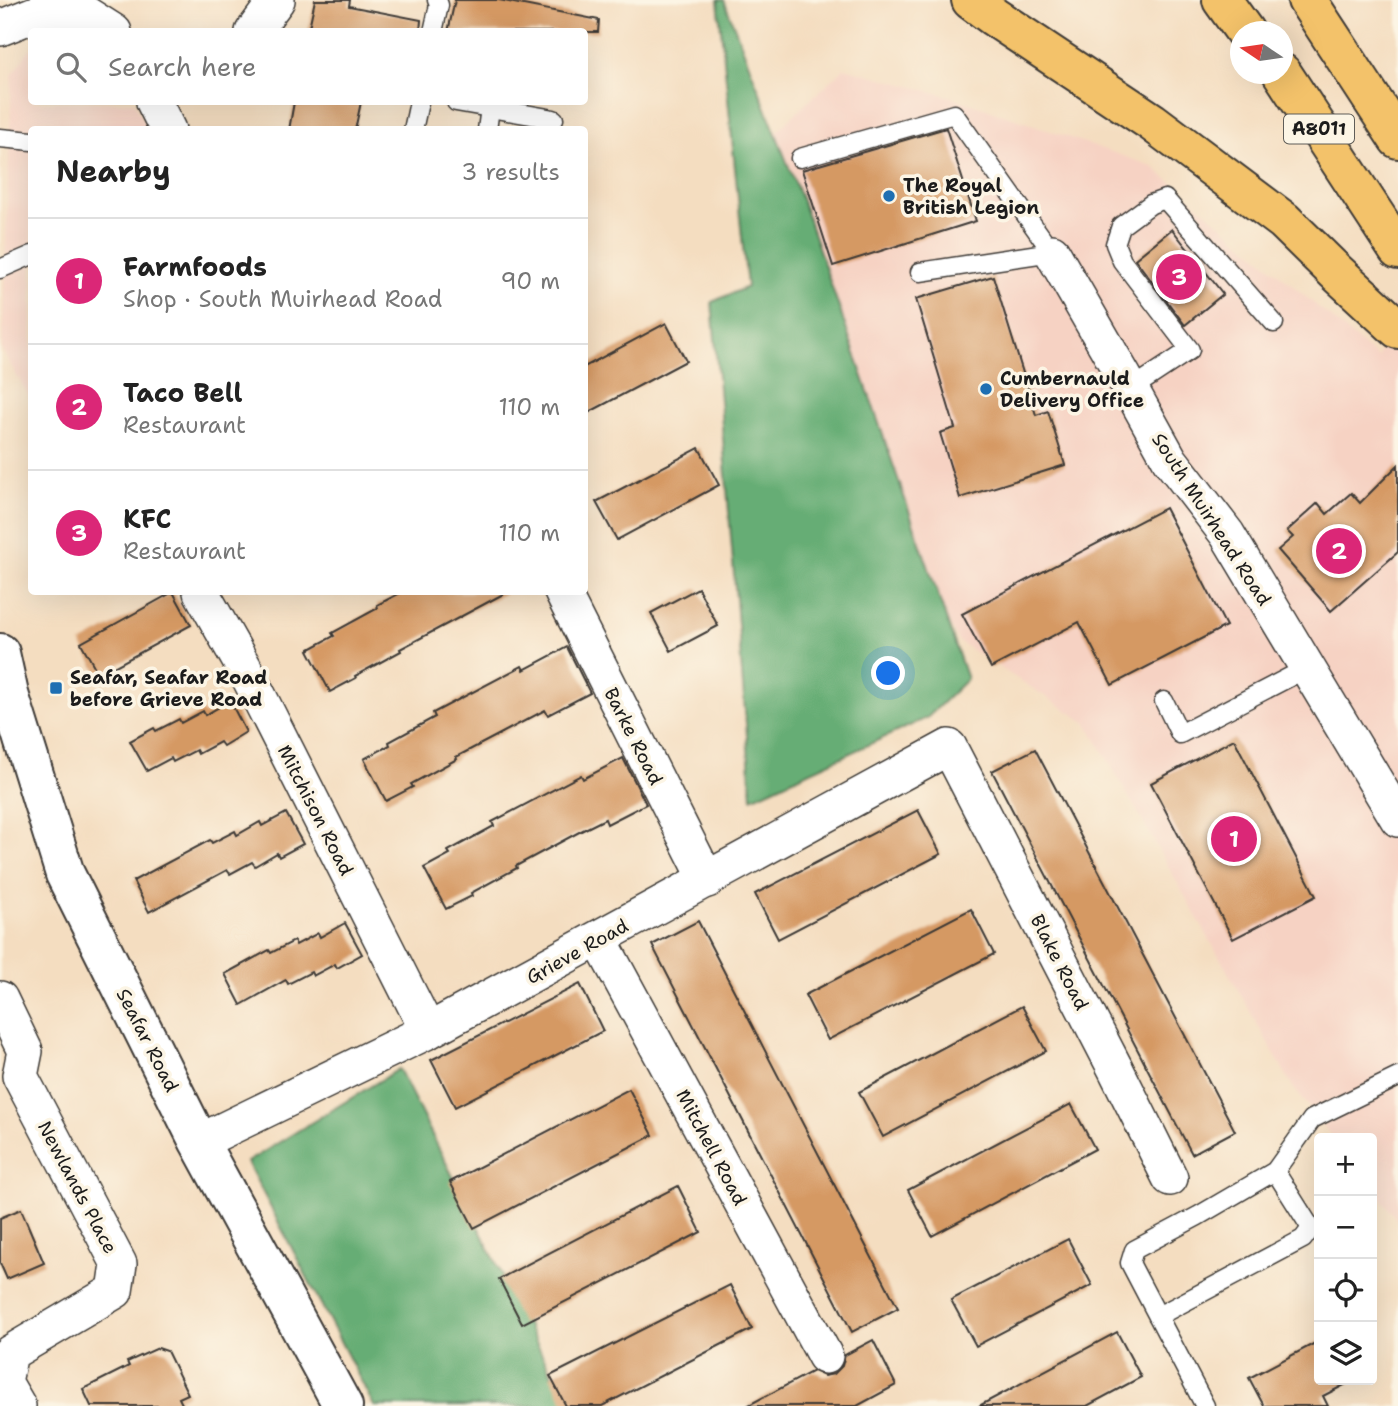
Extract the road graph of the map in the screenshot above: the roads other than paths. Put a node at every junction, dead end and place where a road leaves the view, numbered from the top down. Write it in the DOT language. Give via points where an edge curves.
graph roads {
  1 [pos="277,0"];
  2 [pos="437,0"];
  3 [pos="971,0"];
  4 [pos="1222,0"];
  5 [pos="1235,0"];
  6 [pos="1307,0"];
  7 [pos="73,6"];
  8 [pos="1237,21"];
  9 [pos="1248,21"];
  10 [pos="0,28"];
  11 [pos="108,28"];
  12 [pos="256,28"];
  13 [pos="434,28"];
  14 [pos="1282,84"];
  15 [pos="1289,84"];
  16 [pos="156,105"];
  17 [pos="417,105"];
  18 [pos="473,105"];
  19 [pos="490,108"];
  20 [pos="554,118"];
  21 [pos="166,126"];
  22 [pos="414,126"];
  23 [pos="487,126"];
  24 [pos="0,138"];
  25 [pos="1398,139"];
  26 [pos="28,141"];
  27 [pos="800,158"];
  28 [pos="1354,185"];
  29 [pos="1392,242"];
  30 [pos="1052,252"];
  31 [pos="28,257"];
  32 [pos="0,270"];
  33 [pos="920,272"];
  34 [pos="1274,323"];
  35 [pos="1398,329"];
  36 [pos="1131,389"];
  37 [pos="203,595"];
  38 [pos="564,595"];
  39 [pos="0,653"];
  40 [pos="1307,668"];
  41 [pos="1164,701"];
  42 [pos="949,747"];
  43 [pos="1398,819"];
  44 [pos="706,880"];
  45 [pos="599,939"];
  46 [pos="0,999"];
  47 [pos="428,1031"];
  48 [pos="1398,1077"];
  49 [pos="10,1081"];
  50 [pos="199,1142"];
  51 [pos="1275,1171"];
  52 [pos="1170,1178"];
  53 [pos="1158,1316"];
  54 [pos="825,1356"];
  55 [pos="18,1406"];
  56 [pos="343,1406"];
  57 [pos="1205,1406"];
  1 -- 12 [label="street"];
  2 -- 13 [label="lane"];
  3 -- 35 [label="main road" via="1152,122 1284,221"];
  4 -- 8 [label="main road"];
  5 -- 9 [label="main road"];
  6 -- 25 [label="main road, A8011"];
  7 -- 10 [label="street"];
  7 -- 11 [label="street"];
  14 -- 28 [label="main road"];
  15 -- 28 [label="main road, A8011"];
  16 -- 21 [label="street"];
  17 -- 22 [label="lane"];
  18 -- 19 [label="lane"];
  19 -- 20 [label="lane"];
  19 -- 23 [label="lane"];
  24 -- 26 [label="lane"];
  27 -- 30 [label="lane" via="954,114"];
  28 -- 29 [label="main road, A8011"];
  30 -- 33 [label="lane"];
  30 -- 36 [label="street, South Muirhead Road"];
  31 -- 32 [label="lane"];
  34 -- 36 [label="lane" via="1165,199 1151,204 1121,226 1115,244 1122,261 1189,350"];
  36 -- 40 [label="street, South Muirhead Road" via="1170,460 1227,534"];
  37 -- 47 [label="street, Mitchison Road" via="247,673"];
  38 -- 44 [label="street, Barke Road"];
  39 -- 50 [label="street, Seafar Road" via="65,874"];
  40 -- 41 [label="lane" via="1180,734"];
  40 -- 43 [label="street, South Muirhead Road"];
  42 -- 44 [label="street, Grieve Road"];
  42 -- 52 [label="street, Blake Road"];
  44 -- 45 [label="street, Grieve Road"];
  45 -- 47 [label="street, Grieve Road"];
  45 -- 54 [label="street, Mitchell Road"];
  46 -- 49 [label="street, Newlands Place" via="25,1051"];
  47 -- 50 [label="street, Grieve Road"];
  48 -- 51 [label="lane" via="1312,1119"];
  49 -- 55 [label="street, Newlands Place" via="119,1264 115,1291 10,1353 4,1381"];
  50 -- 56 [label="street, Seafar Road"];
  51 -- 53 [label="lane" via="1134,1250 1130,1263"];
  51 -- 53 [label="lane" via="1309,1225 1303,1239"];
  53 -- 57 [label="lane"];
}
